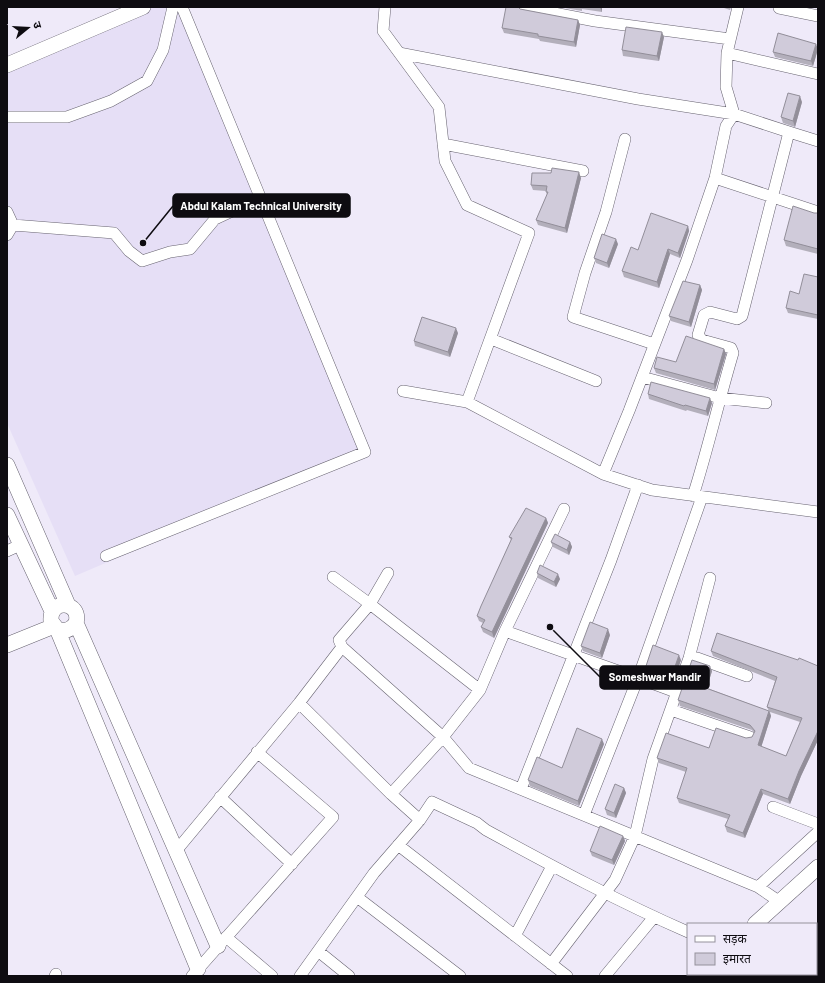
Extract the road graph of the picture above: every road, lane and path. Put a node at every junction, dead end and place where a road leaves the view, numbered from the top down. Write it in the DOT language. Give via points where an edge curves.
graph roads {
  1 [pos="143,7"];
  2 [pos="172,7"];
  3 [pos="182,7"];
  4 [pos="385,7"];
  5 [pos="523,7"];
  6 [pos="738,7"];
  7 [pos="779,8"];
  8 [pos="124,11"];
  9 [pos="818,16"];
  10 [pos="730,38"];
  11 [pos="726,52"];
  12 [pos="399,53"];
  13 [pos="7,65"];
  14 [pos="818,74"];
  15 [pos="734,114"];
  16 [pos="7,117"];
  17 [pos="790,132"];
  18 [pos="626,139"];
  19 [pos="818,141"];
  20 [pos="443,144"];
  21 [pos="583,171"];
  22 [pos="715,178"];
  23 [pos="773,197"];
  24 [pos="260,198"];
  25 [pos="7,212"];
  26 [pos="818,212"];
  27 [pos="10,230"];
  28 [pos="491,339"];
  29 [pos="654,344"];
  30 [pos="642,377"];
  31 [pos="596,381"];
  32 [pos="403,391"];
  33 [pos="720,398"];
  34 [pos="467,402"];
  35 [pos="766,403"];
  36 [pos="7,464"];
  37 [pos="603,474"];
  38 [pos="638,486"];
  39 [pos="698,496"];
  40 [pos="564,509"];
  41 [pos="818,512"];
  42 [pos="7,515"];
  43 [pos="14,548"];
  44 [pos="106,556"];
  45 [pos="388,573"];
  46 [pos="333,577"];
  47 [pos="710,578"];
  48 [pos="370,604"];
  49 [pos="68,605"];
  50 [pos="53,621"];
  51 [pos="76,623"];
  52 [pos="505,631"];
  53 [pos="7,635"];
  54 [pos="7,645"];
  55 [pos="342,647"];
  56 [pos="573,656"];
  57 [pos="689,658"];
  58 [pos="747,676"];
  59 [pos="638,678"];
  60 [pos="480,690"];
  61 [pos="676,692"];
  62 [pos="299,703"];
  63 [pos="671,710"];
  64 [pos="443,737"];
  65 [pos="750,737"];
  66 [pos="257,752"];
  67 [pos="521,789"];
  68 [pos="391,794"];
  69 [pos="220,797"];
  70 [pos="773,807"];
  71 [pos="584,815"];
  72 [pos="420,820"];
  73 [pos="818,824"];
  74 [pos="818,832"];
  75 [pos="635,836"];
  76 [pos="398,845"];
  77 [pos="176,851"];
  78 [pos="292,864"];
  79 [pos="552,866"];
  80 [pos="818,867"];
  81 [pos="758,887"];
  82 [pos="605,892"];
  83 [pos="357,897"];
  84 [pos="780,902"];
  85 [pos="654,917"];
  86 [pos="756,923"];
  87 [pos="687,932"];
  88 [pos="515,936"];
  89 [pos="222,942"];
  90 [pos="318,951"];
  91 [pos="551,964"];
  92 [pos="195,972"];
  93 [pos="272,976"];
  94 [pos="300,976"];
  95 [pos="349,976"];
  96 [pos="460,976"];
  97 [pos="567,976"];
  98 [pos="605,976"];
  1 -- 8 [label="street"];
  2 -- 16 [label="street" via="163,50 147,82 111,101 67,117"];
  3 -- 24 [label="street"];
  4 -- 12 [label="street" via="384,31"];
  5 -- 10 [label="street" via="595,21"];
  6 -- 10 [label="street"];
  7 -- 9 [label="street"];
  8 -- 13 [label="street"];
  10 -- 11 [label="street"];
  11 -- 14 [label="street"];
  11 -- 15 [label="street" via="726,87"];
  12 -- 15 [label="street" via="638,99"];
  12 -- 20 [label="street" via="439,107"];
  15 -- 17 [label="street"];
  15 -- 22 [label="street" via="726,126"];
  17 -- 19 [label="street"];
  17 -- 23 [label="street"];
  18 -- 29 [label="street" via="573,317"];
  20 -- 21 [label="street"];
  20 -- 28 [label="street" via="445,161 467,205 529,233"];
  22 -- 23 [label="street"];
  22 -- 29 [label="street" via="687,260"];
  23 -- 26 [label="street"];
  23 -- 33 [label="street" via="742,316 737,319 710,312 704,315 698,335 702,340 731,348 733,353"];
  24 -- 27 [label="street" via="215,219 190,249 142,261 129,251 114,233"];
  24 -- 44 [label="street" via="365,452"];
  25 -- 27 [label="street"];
  28 -- 31 [label="street"];
  28 -- 34 [label="street"];
  29 -- 30 [label="street"];
  30 -- 33 [label="street"];
  30 -- 37 [label="street"];
  32 -- 34 [label="street"];
  33 -- 35 [label="street"];
  33 -- 39 [label="street"];
  34 -- 37 [label="street"];
  36 -- 49 [label="street"];
  37 -- 38 [label="street"];
  38 -- 39 [label="street"];
  38 -- 56 [label="street"];
  39 -- 41 [label="street"];
  39 -- 59 [label="street"];
  40 -- 52 [label="street"];
  42 -- 43 [label="street"];
  43 -- 50 [label="street"];
  45 -- 48 [label="street"];
  46 -- 48 [label="street"];
  47 -- 57 [label="street"];
  48 -- 55 [label="street" via="340,640"];
  48 -- 60 [label="street"];
  49 -- 50 [label="street" via="59,605"];
  49 -- 51 [label="street" via="77,614"];
  50 -- 51 [label="street" via="65,631"];
  50 -- 53 [label="street"];
  50 -- 54 [label="street"];
  50 -- 92 [label="street"];
  51 -- 77 [label="street"];
  52 -- 56 [label="street"];
  52 -- 60 [label="street"];
  55 -- 62 [label="street"];
  55 -- 64 [label="street"];
  56 -- 59 [label="street"];
  56 -- 67 [label="street"];
  57 -- 58 [label="street" via="697,658"];
  57 -- 61 [label="street"];
  59 -- 61 [label="street"];
  59 -- 71 [label="street"];
  60 -- 64 [label="street"];
  61 -- 63 [label="street"];
  62 -- 66 [label="street"];
  62 -- 68 [label="street"];
  63 -- 65 [label="street"];
  63 -- 75 [label="street" via="653,759"];
  64 -- 67 [label="street" via="469,768"];
  64 -- 68 [label="street"];
  66 -- 69 [label="street"];
  66 -- 78 [label="street" via="334,817"];
  67 -- 71 [label="street"];
  68 -- 72 [label="street"];
  69 -- 77 [label="street"];
  69 -- 78 [label="street"];
  70 -- 73 [label="street"];
  71 -- 75 [label="street"];
  72 -- 76 [label="street"];
  72 -- 79 [label="street" via="432,802 477,823"];
  74 -- 81 [label="street"];
  75 -- 81 [label="street"];
  75 -- 82 [label="street" via="615,880"];
  76 -- 83 [label="street"];
  76 -- 88 [label="street"];
  77 -- 89 [label="street"];
  78 -- 89 [label="street"];
  79 -- 82 [label="street"];
  79 -- 88 [label="street"];
  80 -- 84 [label="street"];
  81 -- 84 [label="street"];
  82 -- 85 [label="street"];
  82 -- 91 [label="street"];
  83 -- 90 [label="street"];
  83 -- 96 [label="street"];
  84 -- 86 [label="street"];
  85 -- 87 [label="street"];
  85 -- 98 [label="street"];
  88 -- 91 [label="street"];
  89 -- 92 [label="street"];
  89 -- 93 [label="street"];
  90 -- 94 [label="street"];
  90 -- 95 [label="street"];
  91 -- 97 [label="street"];
}
